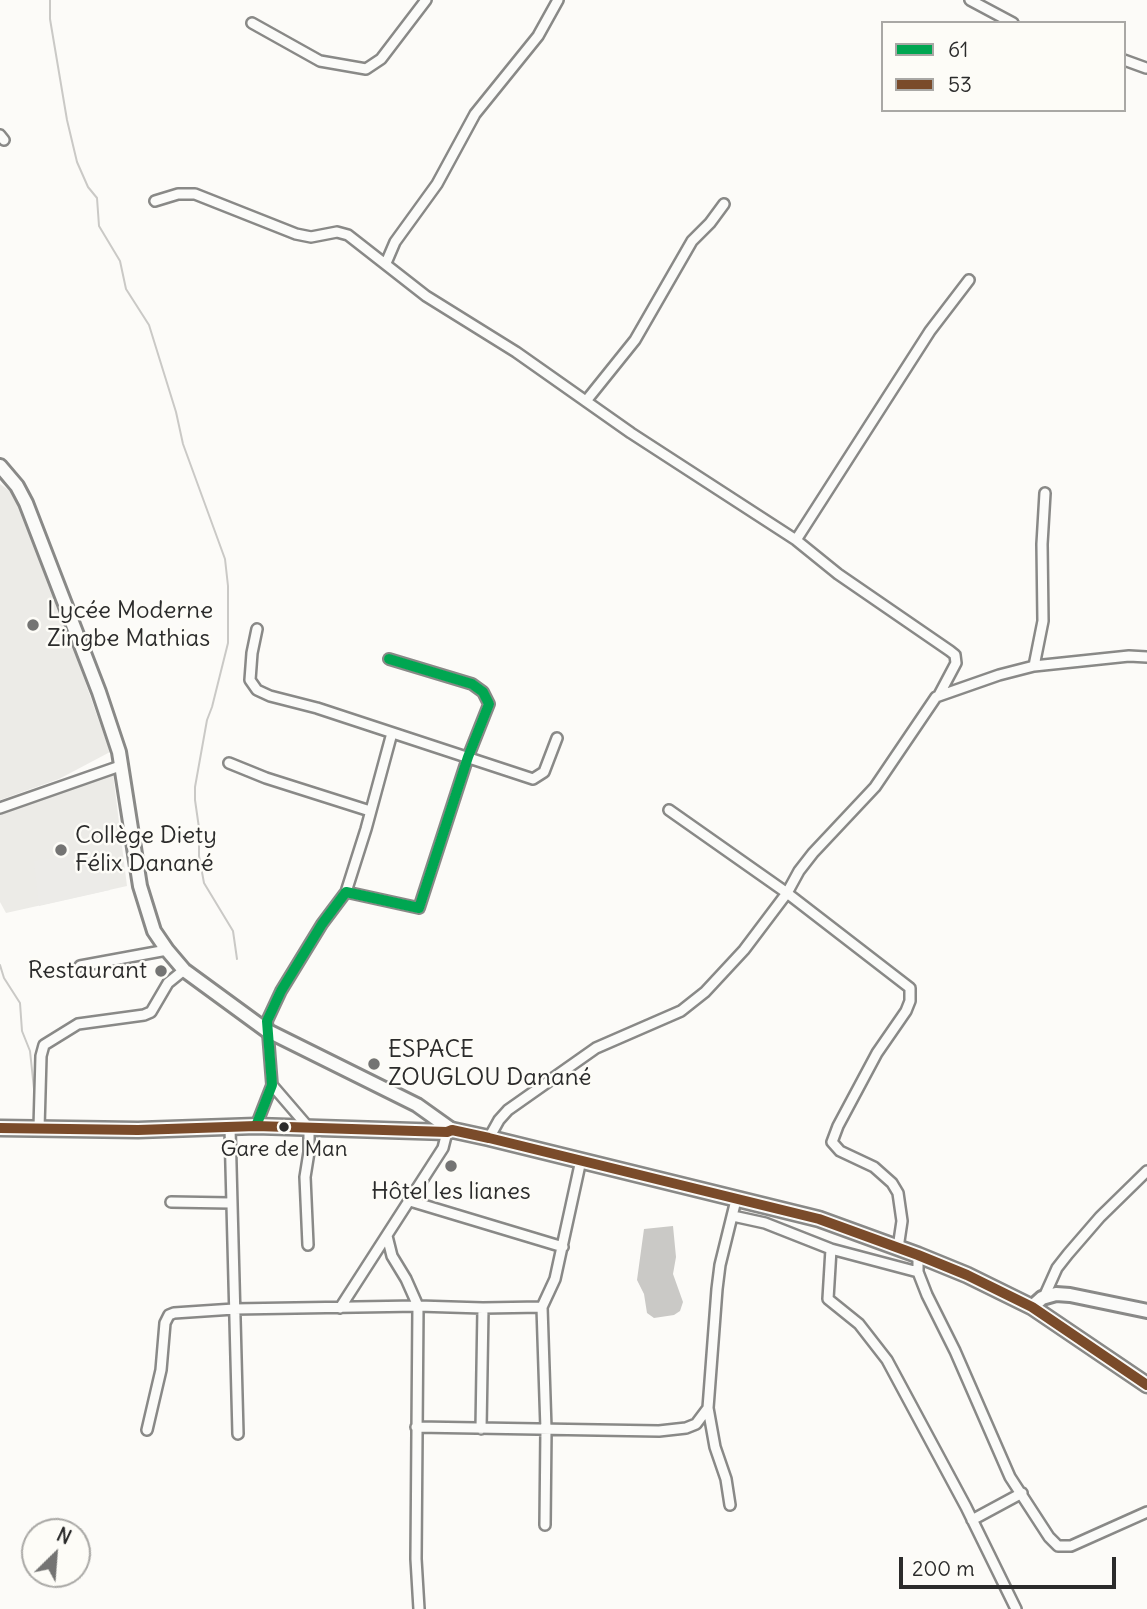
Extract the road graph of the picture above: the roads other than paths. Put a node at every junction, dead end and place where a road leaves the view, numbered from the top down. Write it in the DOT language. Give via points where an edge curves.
graph roads {
  1 [pos="426,0"];
  2 [pos="558,0"];
  3 [pos="970,0"];
  4 [pos="1009,21"];
  5 [pos="252,23"];
  6 [pos="1126,61"];
  7 [pos="1146,68"];
  8 [pos="155,201"];
  9 [pos="724,204"];
  10 [pos="386,263"];
  11 [pos="969,280"];
  12 [pos="586,401"];
  13 [pos="0,466"];
  14 [pos="1045,494"];
  15 [pos="796,540"];
  16 [pos="257,629"];
  17 [pos="1147,657"];
  18 [pos="389,659"];
  19 [pos="1034,666"];
  20 [pos="939,695"];
  21 [pos="392,733"];
  22 [pos="557,738"];
  23 [pos="468,757"];
  24 [pos="229,763"];
  25 [pos="120,765"];
  26 [pos="0,808"];
  27 [pos="668,810"];
  28 [pos="370,811"];
  29 [pos="346,892"];
  30 [pos="787,893"];
  31 [pos="167,950"];
  32 [pos="80,965"];
  33 [pos="184,970"];
  34 [pos="266,1030"];
  35 [pos="272,1085"];
  36 [pos="256,1126"];
  37 [pos="0,1128"];
  38 [pos="39,1128"];
  39 [pos="230,1128"];
  40 [pos="309,1128"];
  41 [pos="450,1131"];
  42 [pos="489,1138"];
  43 [pos="581,1160"];
  44 [pos="1147,1171"];
  45 [pos="736,1200"];
  46 [pos="171,1202"];
  47 [pos="410,1202"];
  48 [pos="230,1203"];
  49 [pos="733,1216"];
  50 [pos="387,1236"];
  51 [pos="308,1245"];
  52 [pos="563,1247"];
  53 [pos="898,1248"];
  54 [pos="831,1249"];
  55 [pos="918,1255"];
  56 [pos="918,1272"];
  57 [pos="1044,1297"];
  58 [pos="418,1306"];
  59 [pos="542,1307"];
  60 [pos="1032,1307"];
  61 [pos="340,1308"];
  62 [pos="483,1308"];
  63 [pos="234,1309"];
  64 [pos="1147,1311"];
  65 [pos="1147,1385"];
  66 [pos="708,1408"];
  67 [pos="416,1427"];
  68 [pos="481,1429"];
  69 [pos="546,1429"];
  70 [pos="147,1430"];
  71 [pos="238,1434"];
  72 [pos="1022,1493"];
  73 [pos="730,1505"];
  74 [pos="1147,1512"];
  75 [pos="972,1520"];
  76 [pos="545,1525"];
  77 [pos="419,1609"];
  78 [pos="1016,1609"];
  1 -- 5 [label="street" via="381,59 366,69 320,61"];
  2 -- 10 [label="street" via="538,36 475,114"];
  3 -- 4 [label="street"];
  6 -- 7 [label="street"];
  8 -- 10 [label="street" via="195,194 303,236 344,232"];
  9 -- 12 [label="street" via="692,241 627,352"];
  10 -- 12 [label="street" via="426,296"];
  11 -- 15 [label="street" via="930,331"];
  12 -- 15 [label="street"];
  13 -- 25 [label="street" via="26,503 99,692"];
  14 -- 19 [label="street" via="1043,621"];
  15 -- 20 [label="street" via="955,655 956,663"];
  16 -- 21 [label="street" via="250,672 257,690"];
  17 -- 19 [label="street"];
  18 -- 23 [label="street" via="448,675 483,692 489,704"];
  19 -- 20 [label="street"];
  20 -- 30 [label="street" via="876,787 804,864"];
  21 -- 23 [label="street"];
  21 -- 28 [label="street"];
  22 -- 23 [label="street" via="544,772 537,778"];
  23 -- 29 [label="street" via="419,908"];
  24 -- 28 [label="street"];
  25 -- 26 [label="street"];
  25 -- 31 [label="street" via="140,886 154,931"];
  27 -- 30 [label="street"];
  28 -- 29 [label="street"];
  29 -- 34 [label="street" via="281,991"];
  30 -- 42 [label="street" via="744,950 691,1005 596,1048 519,1101 499,1120"];
  30 -- 53 [label="street" via="910,988 906,1011 877,1053 832,1142 840,1151 874,1167 898,1193 902,1221"];
  31 -- 32 [label="street"];
  31 -- 33 [label="street"];
  33 -- 34 [label="street"];
  33 -- 38 [label="street" via="168,983 151,1012 78,1024 44,1045"];
  34 -- 35 [label="street"];
  34 -- 41 [label="street" via="417,1105"];
  35 -- 36 [label="street"];
  35 -- 40 [label="street"];
  36 -- 39 [label="main road"];
  36 -- 40 [label="main road"];
  37 -- 38 [label="main road"];
  38 -- 39 [label="main road"];
  39 -- 48 [label="street"];
  40 -- 41 [label="main road"];
  40 -- 51 [label="street" via="305,1177"];
  41 -- 42 [label="main road"];
  41 -- 47 [label="street"];
  42 -- 43 [label="main road"];
  43 -- 45 [label="main road"];
  43 -- 52 [label="street"];
  44 -- 57 [label="street" via="1068,1254"];
  45 -- 49 [label="street"];
  45 -- 53 [label="main road" via="819,1219"];
  46 -- 48 [label="street"];
  47 -- 50 [label="street"];
  47 -- 52 [label="street"];
  48 -- 63 [label="street"];
  49 -- 54 [label="street" via="765,1223"];
  49 -- 66 [label="street" via="720,1265"];
  50 -- 58 [label="street" via="392,1256"];
  50 -- 61 [label="street"];
  52 -- 59 [label="street" via="554,1284"];
  53 -- 55 [label="main road"];
  54 -- 56 [label="street"];
  54 -- 75 [label="street" via="828,1298 859,1324 887,1360"];
  55 -- 56 [label="street"];
  55 -- 60 [label="main road"];
  56 -- 72 [label="street" via="1010,1477"];
  57 -- 60 [label="street"];
  57 -- 64 [label="street" via="1070,1295"];
  58 -- 61 [label="street"];
  58 -- 62 [label="street"];
  58 -- 67 [label="street"];
  59 -- 62 [label="street"];
  59 -- 69 [label="street"];
  60 -- 65 [label="main road"];
  61 -- 63 [label="street"];
  62 -- 68 [label="street"];
  63 -- 70 [label="street" via="167,1317"];
  63 -- 71 [label="street"];
  66 -- 69 [label="street" via="700,1421 687,1428"];
  66 -- 73 [label="street"];
  67 -- 68 [label="street"];
  67 -- 77 [label="street"];
  68 -- 69 [label="street"];
  69 -- 76 [label="street"];
  72 -- 74 [label="street" via="1058,1546 1071,1546"];
  72 -- 75 [label="street"];
  75 -- 78 [label="street"];
}
